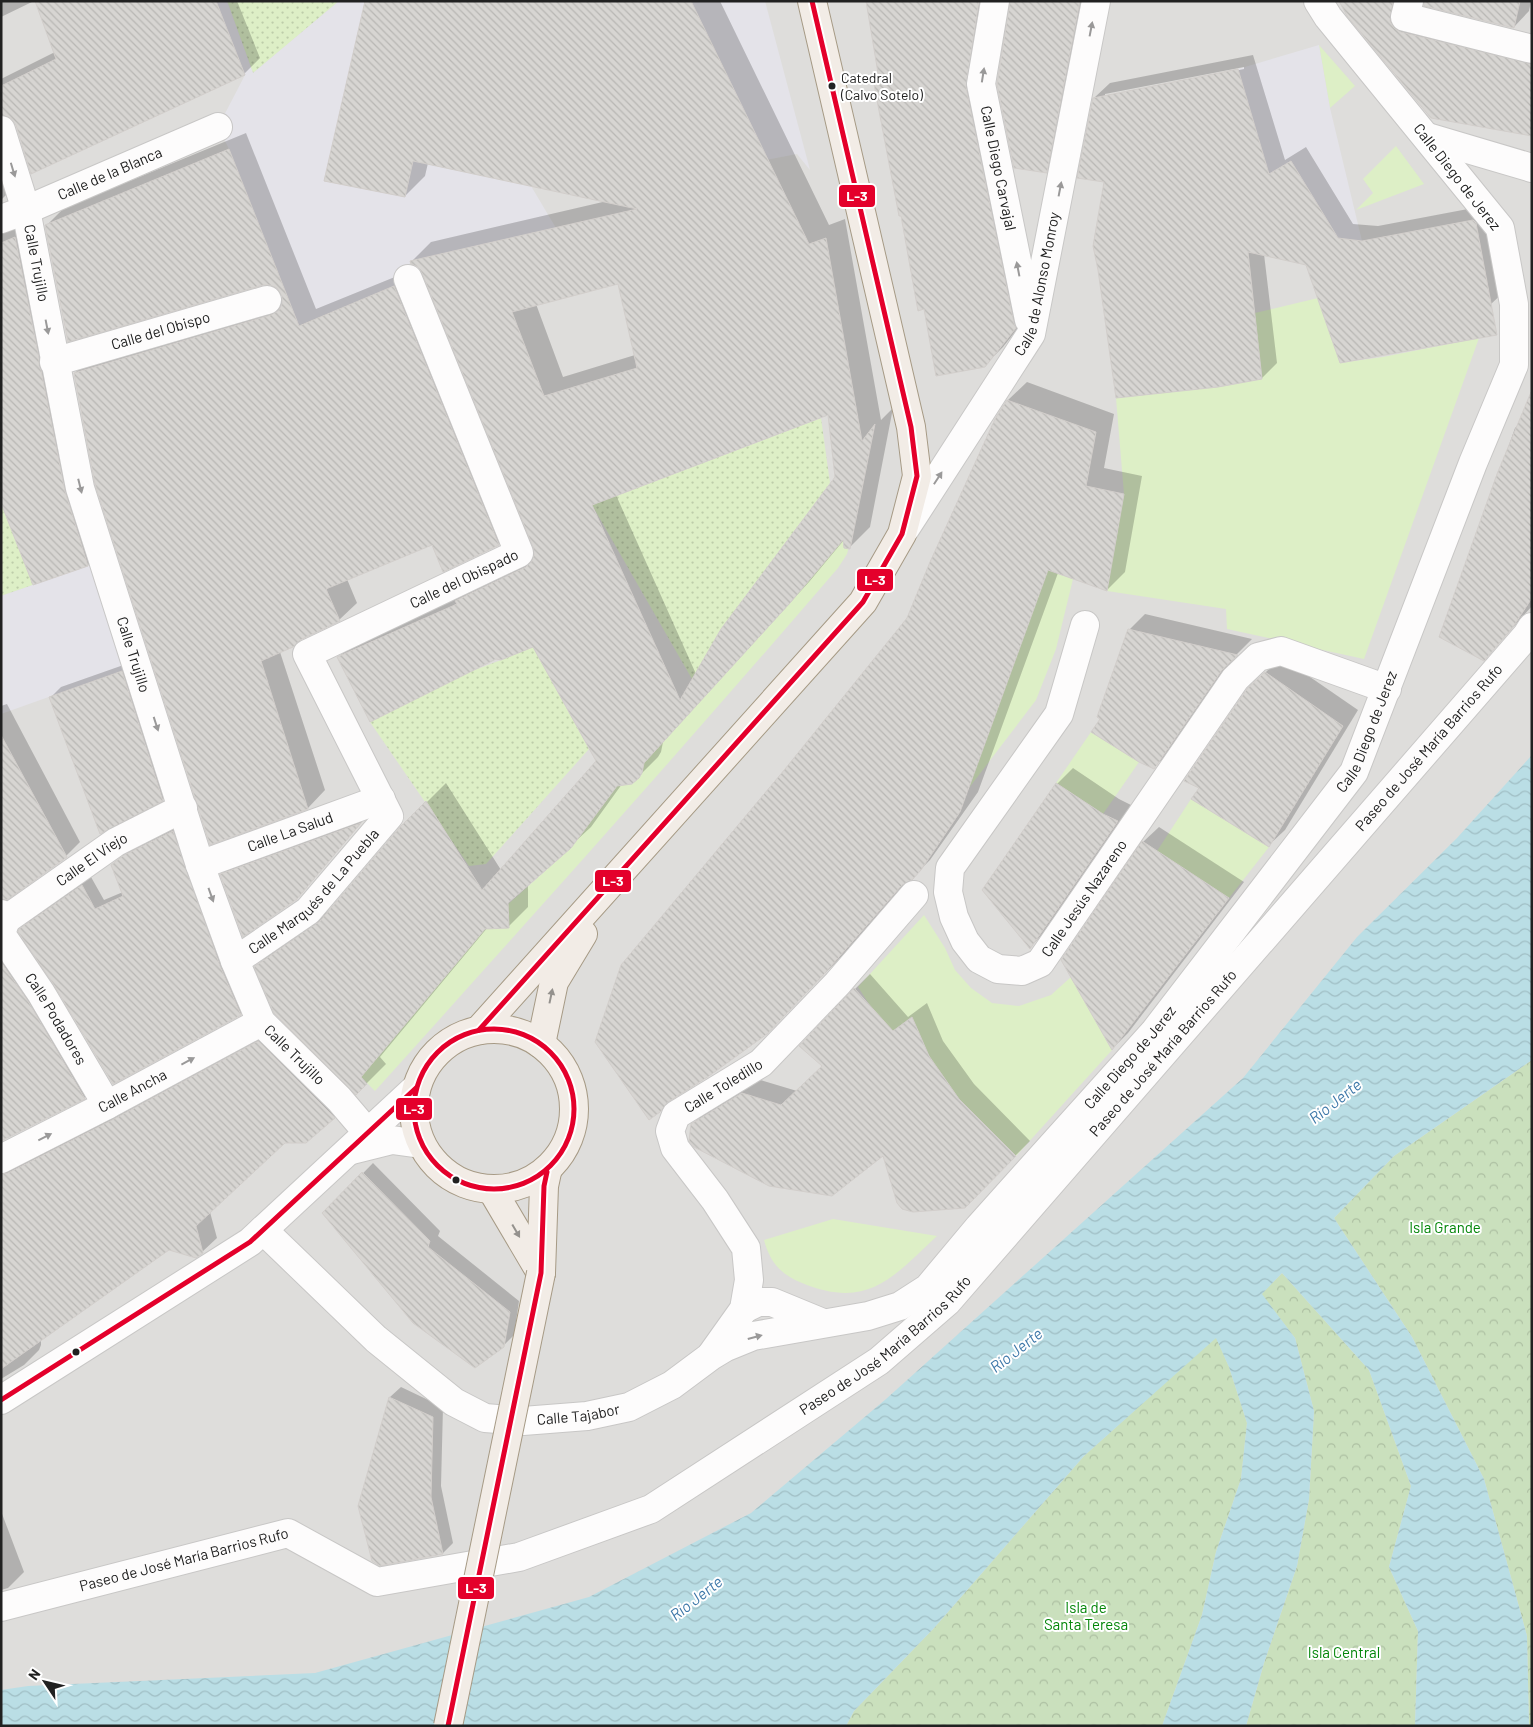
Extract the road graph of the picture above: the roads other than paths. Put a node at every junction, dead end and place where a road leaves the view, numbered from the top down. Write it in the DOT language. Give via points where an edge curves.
graph roads {
  1 [pos="812,1"];
  2 [pos="994,1"];
  3 [pos="1096,1"];
  4 [pos="1318,1"];
  5 [pos="1409,1"];
  6 [pos="1532,49"];
  7 [pos="218,127"];
  8 [pos="1,130"];
  9 [pos="1427,137"];
  10 [pos="1532,168"];
  11 [pos="14,214"];
  12 [pos="408,279"];
  13 [pos="267,300"];
  14 [pos="1031,334"];
  15 [pos="54,362"];
  16 [pos="902,534"];
  17 [pos="1085,625"];
  18 [pos="1532,627"];
  19 [pos="1387,689"];
  20 [pos="385,807"];
  21 [pos="183,808"];
  22 [pos="200,865"];
  23 [pos="621,873"];
  24 [pos="914,895"];
  25 [pos="3,919"];
  26 [pos="235,961"];
  27 [pos="261,1022"];
  28 [pos="479,1030"];
  29 [pos="541,1044"];
  30 [pos="416,1088"];
  31 [pos="107,1105"];
  32 [pos="368,1133"];
  33 [pos="421,1144"];
  34 [pos="346,1152"];
  35 [pos="1,1159"];
  36 [pos="547,1172"];
  37 [pos="492,1190"];
  38 [pos="263,1230"];
  39 [pos="541,1273"];
  40 [pos="744,1309"];
  41 [pos="823,1323"];
  42 [pos="711,1356"];
  43 [pos="1,1400"];
  44 [pos="1,1607"];
  45 [pos="448,1726"];
  1 -- 16 [label="main road" via="911,426 917,476"];
  14 -- 2 [label="street, Calle Diego Carvajal, one-way" via="981,84"];
  14 -- 3 [label="street, Calle de Alonso Monroy, one-way"];
  4 -- 9 [label="street, Calle Diego de Jerez"];
  5 -- 6 [label="street" via="1405,18"];
  7 -- 11 [label="street, Calle de la Blanca"];
  8 -- 11 [label="street, Calle Trujillo, one-way"];
  9 -- 10 [label="street"];
  9 -- 19 [label="street, Calle Diego de Jerez" via="1500,228 1514,304 1514,365"];
  11 -- 15 [label="street, Calle Trujillo, one-way"];
  12 -- 20 [label="street, Calle del Obispado" via="519,553 307,654"];
  13 -- 15 [label="street, Calle del Obispo"];
  16 -- 14 [label="street, Calle de Alonso Monroy, one-way"];
  15 -- 21 [label="street, Calle Trujillo, one-way" via="80,488"];
  16 -- 23 [label="main road" via="863,602"];
  17 -- 19 [label="street, Calle Jesús Nazareno" via="1059,714 950,868 948,892 954,917 965,940 979,958 998,969 1022,971 1040,963 1235,679 1258,657 1281,652"];
  18 -- 44 [label="street, Paseo de José María Barrios Rufo" via="947,1302 879,1361 651,1509 519,1556 377,1582 288,1533"];
  19 -- 41 [label="street, Calle Diego de Jerez" via="1354,772 1318,819 1155,1031 928,1288 900,1306 868,1316"];
  20 -- 22 [label="street, Calle La Salud"];
  20 -- 26 [label="street, Calle Marqués de La Puebla" via="308,911"];
  21 -- 22 [label="street, Calle Trujillo"];
  21 -- 25 [label="street, Calle El Viejo" via="116,842"];
  22 -- 26 [label="street, Calle Trujillo, one-way"];
  23 -- 28 [label="main road"];
  29 -- 23 [label="main road, one-way" via="554,982"];
  24 -- 40 [label="street, Calle Toledillo" via="837,984 760,1063 676,1115 670,1131 674,1148 715,1200 746,1248 749,1280"];
  25 -- 31 [label="street, Calle Podadores" via="1,934 42,993"];
  26 -- 27 [label="street, Calle Trujillo"];
  31 -- 27 [label="street, Calle Ancha, one-way"];
  27 -- 32 [label="street, Calle Trujillo" via="339,1099"];
  28 -- 29 [label="main road" via="501,1029 522,1034"];
  28 -- 30 [label="main road" via="458,1037 440,1050 425,1067"];
  29 -- 36 [label="main road" via="559,1061 570,1083 574,1108 571,1133"];
  30 -- 32 [label="street"];
  30 -- 33 [label="main road" via="415,1125"];
  35 -- 31 [label="street, Calle Ancha, one-way"];
  32 -- 34 [label="street"];
  33 -- 34 [label="street" via="392,1140"];
  33 -- 37 [label="main road" via="433,1162 450,1177 470,1186"];
  34 -- 38 [label="street"];
  36 -- 37 [label="main road" via="519,1186"];
  36 -- 39 [label="main road"];
  37 -- 39 [label="main road, one-way"];
  38 -- 42 [label="street, Calle Tajabor" via="376,1339 454,1402 484,1418 532,1421 587,1416 629,1407 672,1385"];
  38 -- 43 [label="street" via="250,1242"];
  39 -- 45 [label="main road, bridge"];
  40 -- 41 [label="street" via="758,1302 772,1302"];
  40 -- 42 [label="street, Calle Toledillo"];
  42 -- 41 [label="street, Calle Tajabor, one-way" via="753,1336"];
}
